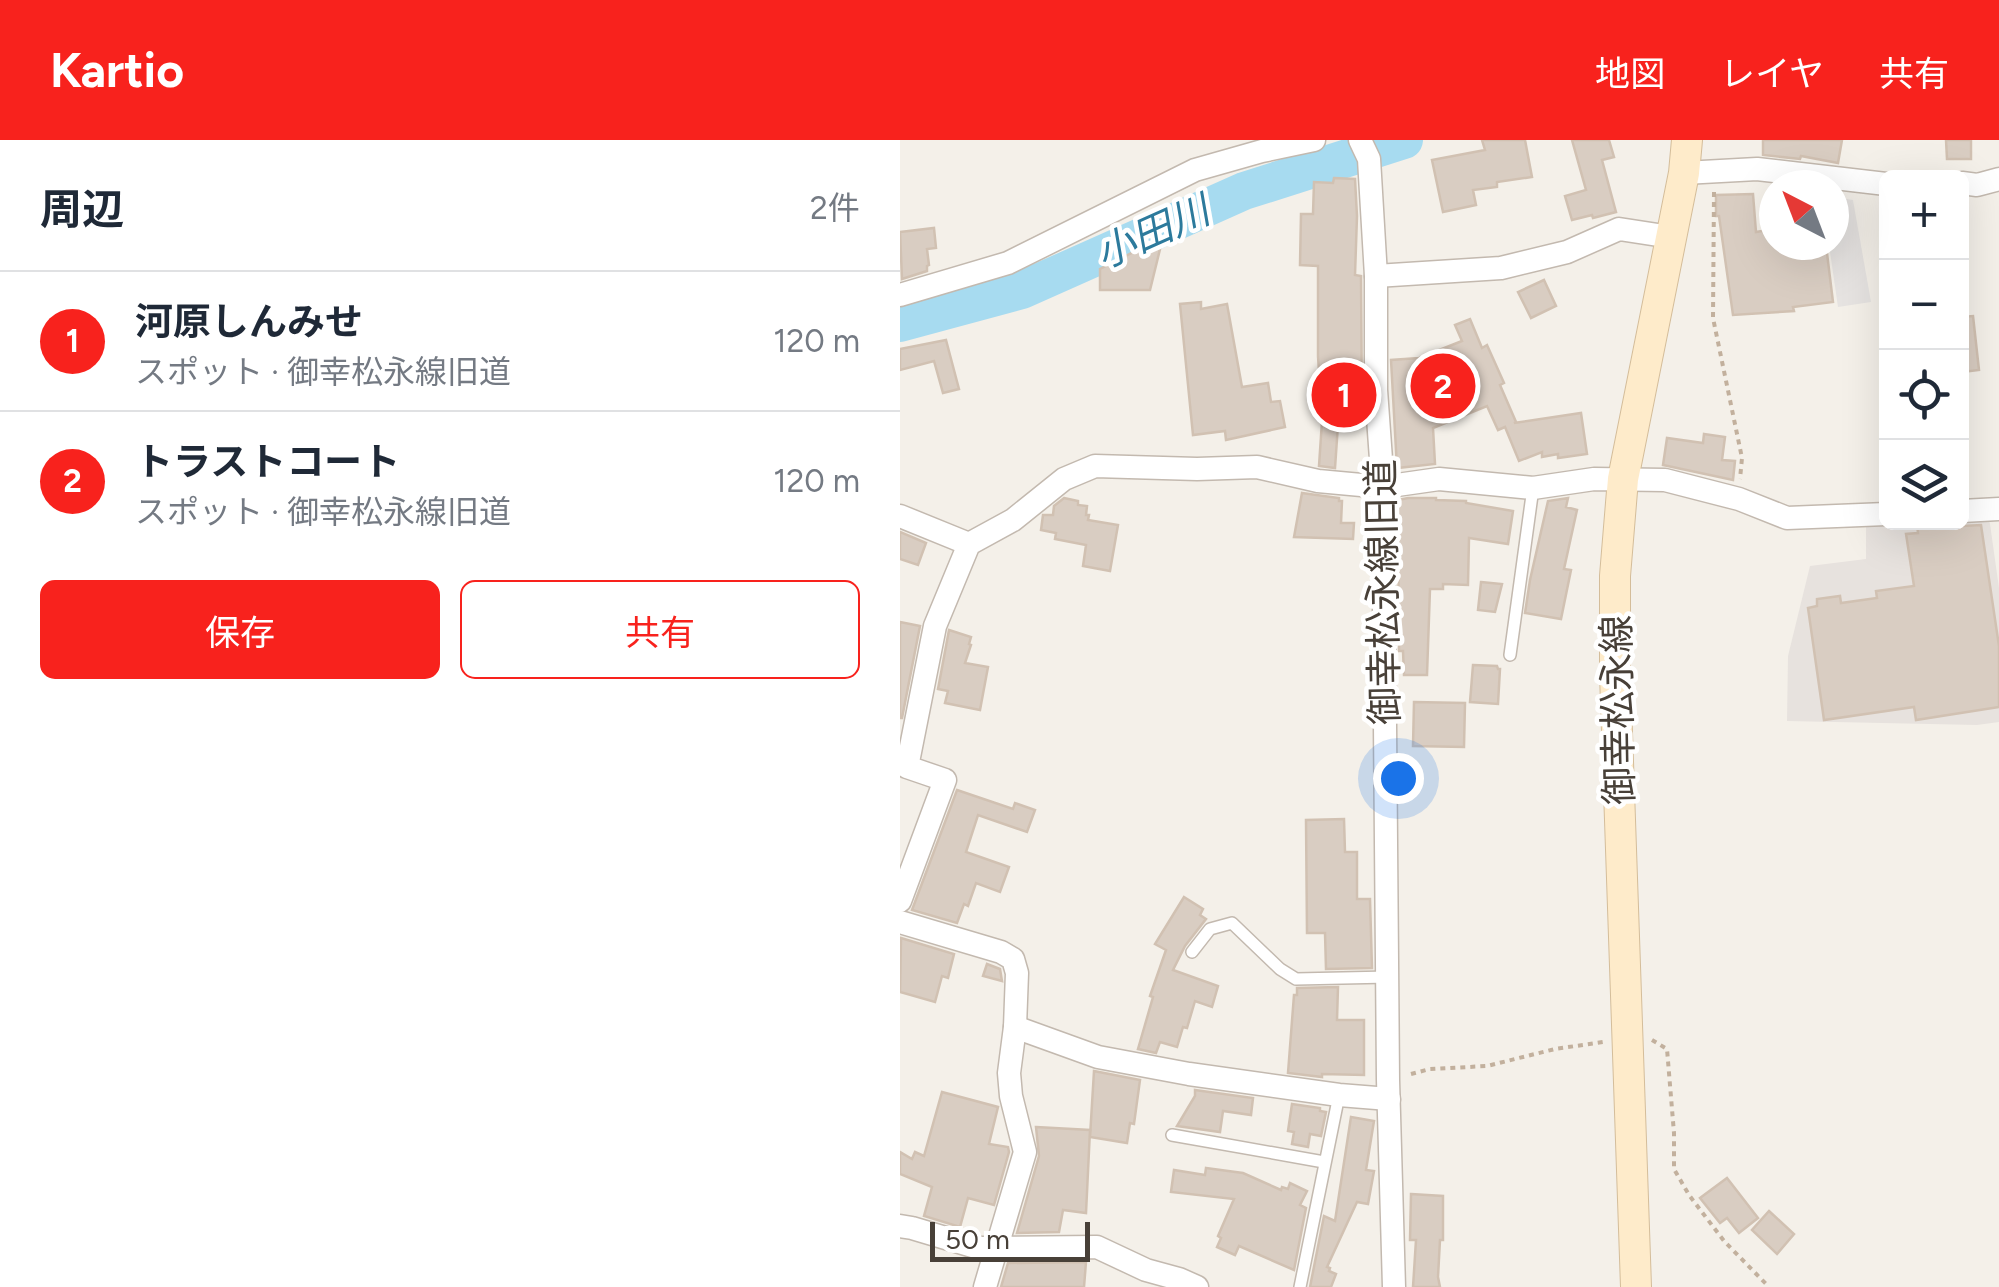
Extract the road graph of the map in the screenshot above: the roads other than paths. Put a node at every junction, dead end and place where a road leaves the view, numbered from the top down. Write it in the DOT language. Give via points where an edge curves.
graph roads {
  1 [pos="1314,140"];
  2 [pos="1687,140"];
  3 [pos="1364,149"];
  4 [pos="1684,173"];
  5 [pos="1999,180"];
  6 [pos="1879,183"];
  7 [pos="1969,184"];
  8 [pos="1671,237"];
  9 [pos="1376,276"];
  10 [pos="900,295"];
  11 [pos="1623,479"];
  12 [pos="1383,487"];
  13 [pos="1533,488"];
  14 [pos="1997,509"];
  15 [pos="1969,511"];
  16 [pos="1879,514"];
  17 [pos="900,516"];
  18 [pos="970,544"];
  19 [pos="1510,655"];
  20 [pos="900,902"];
  21 [pos="900,922"];
  22 [pos="1192,952"];
  23 [pos="1389,977"];
  24 [pos="1015,1028"];
  25 [pos="1340,1095"];
  26 [pos="1389,1099"];
  27 [pos="1172,1135"];
  28 [pos="1324,1162"];
  29 [pos="900,1226"];
  30 [pos="996,1248"];
  31 [pos="985,1287"];
  32 [pos="1197,1287"];
  33 [pos="1300,1287"];
  34 [pos="1394,1287"];
  35 [pos="1636,1287"];
  1 -- 10 [label="street" via="1195,170 1008,263"];
  2 -- 4 [label="main road, 御幸松永線"];
  3 -- 9 [label="street, 御幸松永線旧道"];
  4 -- 6 [label="street" via="1757,169"];
  4 -- 8 [label="main road, 御幸松永線"];
  5 -- 7 [label="street"];
  8 -- 9 [label="street" via="1619,229 1567,252 1501,268"];
  8 -- 11 [label="main road, 御幸松永線"];
  9 -- 12 [label="street, 御幸松永線旧道"];
  11 -- 13 [label="street"];
  11 -- 16 [label="street" via="1664,480 1786,518"];
  11 -- 35 [label="main road, 御幸松永線" via="1615,674"];
  12 -- 13 [label="street" via="1439,479"];
  12 -- 18 [label="street" via="1257,467 1095,466 1064,479 1014,520"];
  12 -- 23 [label="street, 御幸松永線旧道"];
  13 -- 19 [label="lane"];
  14 -- 15 [label="street"];
  17 -- 18 [label="street"];
  18 -- 20 [label="street" via="935,626 907,766 945,780"];
  21 -- 24 [label="street" via="1013,959"];
  22 -- 23 [label="lane" via="1210,929 1232,923 1296,980"];
  23 -- 26 [label="street, 御幸松永線旧道"];
  24 -- 25 [label="street" via="1098,1058"];
  24 -- 30 [label="street" via="1011,1096 1026,1152"];
  25 -- 26 [label="street"];
  25 -- 28 [label="lane"];
  26 -- 34 [label="street, 御幸松永線旧道"];
  27 -- 28 [label="lane"];
  28 -- 33 [label="lane"];
  29 -- 30 [label="street"];
  30 -- 31 [label="street"];
  30 -- 32 [label="street" via="1097,1247"];
}
